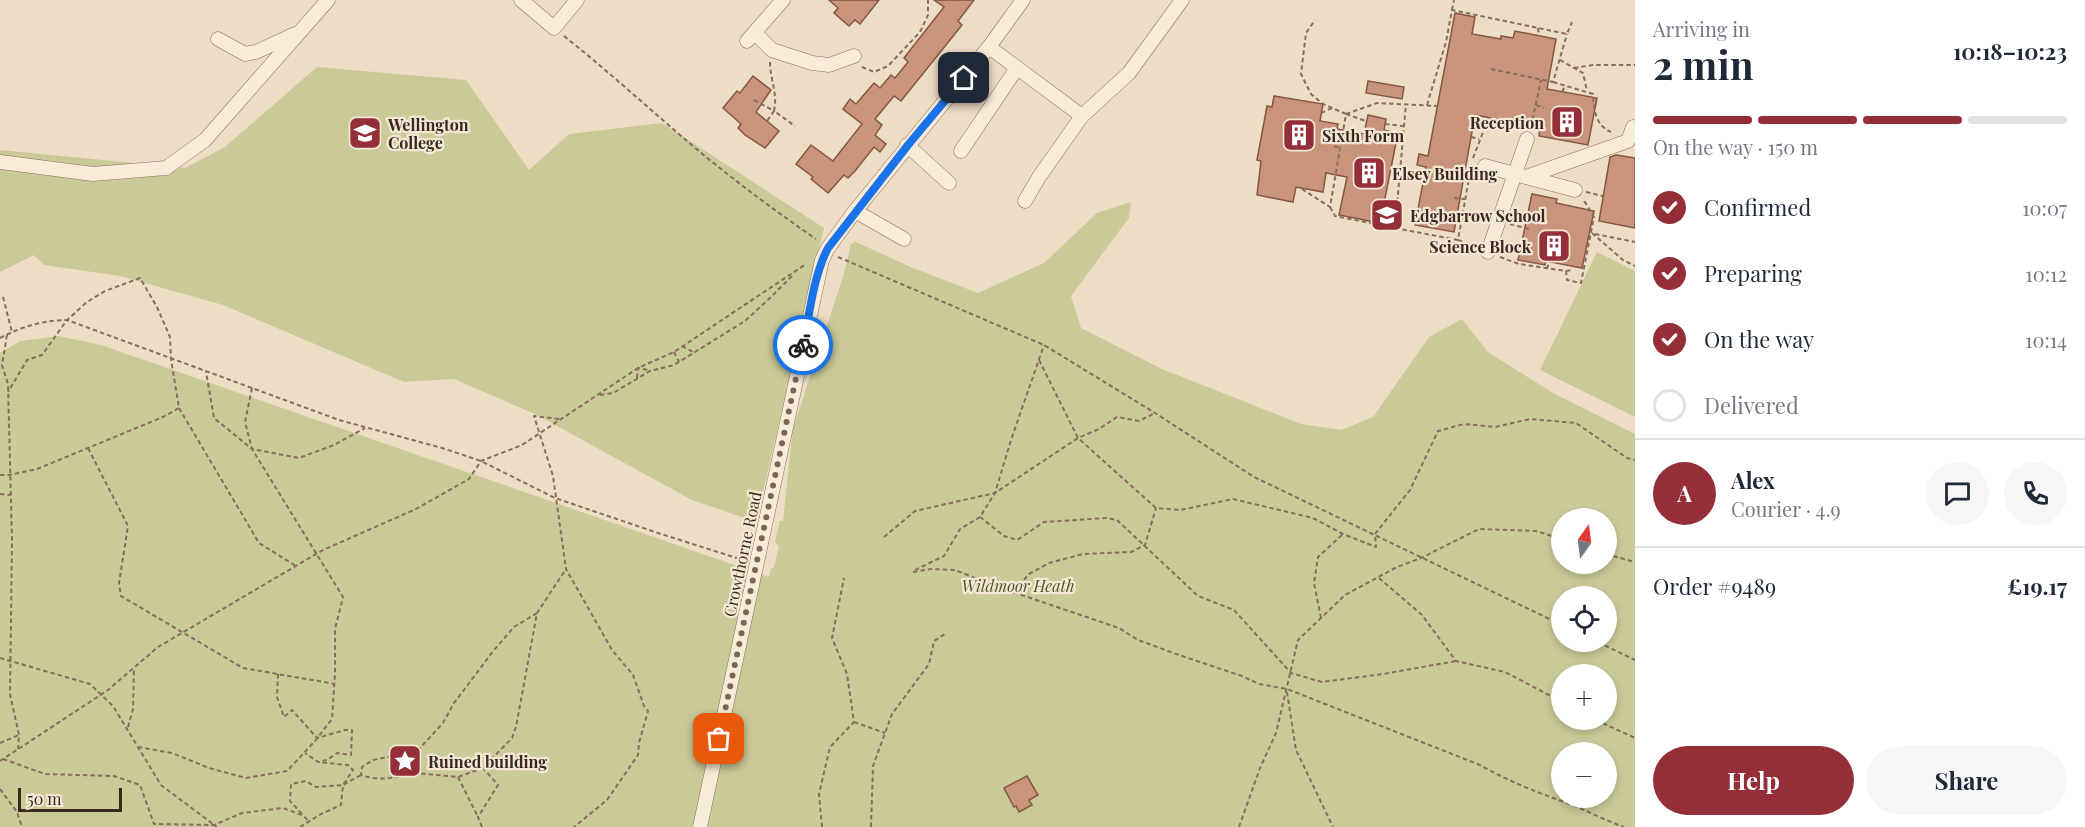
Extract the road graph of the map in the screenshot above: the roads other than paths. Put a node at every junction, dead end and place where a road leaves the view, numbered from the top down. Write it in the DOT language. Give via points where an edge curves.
graph roads {
  1 [pos="328,0"];
  2 [pos="521,0"];
  3 [pos="577,0"];
  4 [pos="783,0"];
  5 [pos="1023,0"];
  6 [pos="1182,0"];
  7 [pos="299,32"];
  8 [pos="218,39"];
  9 [pos="989,47"];
  10 [pos="850,58"];
  11 [pos="1017,68"];
  12 [pos="1082,116"];
  13 [pos="1525,132"];
  14 [pos="1632,136"];
  15 [pos="908,145"];
  16 [pos="961,151"];
  17 [pos="0,162"];
  18 [pos="1479,163"];
  19 [pos="1521,175"];
  20 [pos="949,183"];
  21 [pos="1575,190"];
  22 [pos="1025,201"];
  23 [pos="855,211"];
  24 [pos="904,239"];
  25 [pos="1488,252"];
  26 [pos="700,827"];
  1 -- 7 [label="street"];
  2 -- 3 [label="street" via="554,28"];
  4 -- 10 [label="street" via="751,37 774,51 812,63 829,65"];
  5 -- 9 [label="street, Crowthorne Road"];
  6 -- 12 [label="street" via="1129,73"];
  7 -- 8 [label="street" via="246,54"];
  7 -- 17 [label="street" via="205,140 166,168 93,174"];
  9 -- 11 [label="street"];
  9 -- 15 [label="street, Crowthorne Road"];
  11 -- 12 [label="street"];
  11 -- 16 [label="street"];
  12 -- 22 [label="street"];
  13 -- 19 [label="street"];
  14 -- 19 [label="street"];
  15 -- 20 [label="street"];
  15 -- 23 [label="street, Crowthorne Road"];
  18 -- 19 [label="street"];
  19 -- 21 [label="street"];
  19 -- 25 [label="street"];
  23 -- 24 [label="street"];
  23 -- 26 [label="street, Crowthorne Road" via="832,252 822,260 763,557"];
}
